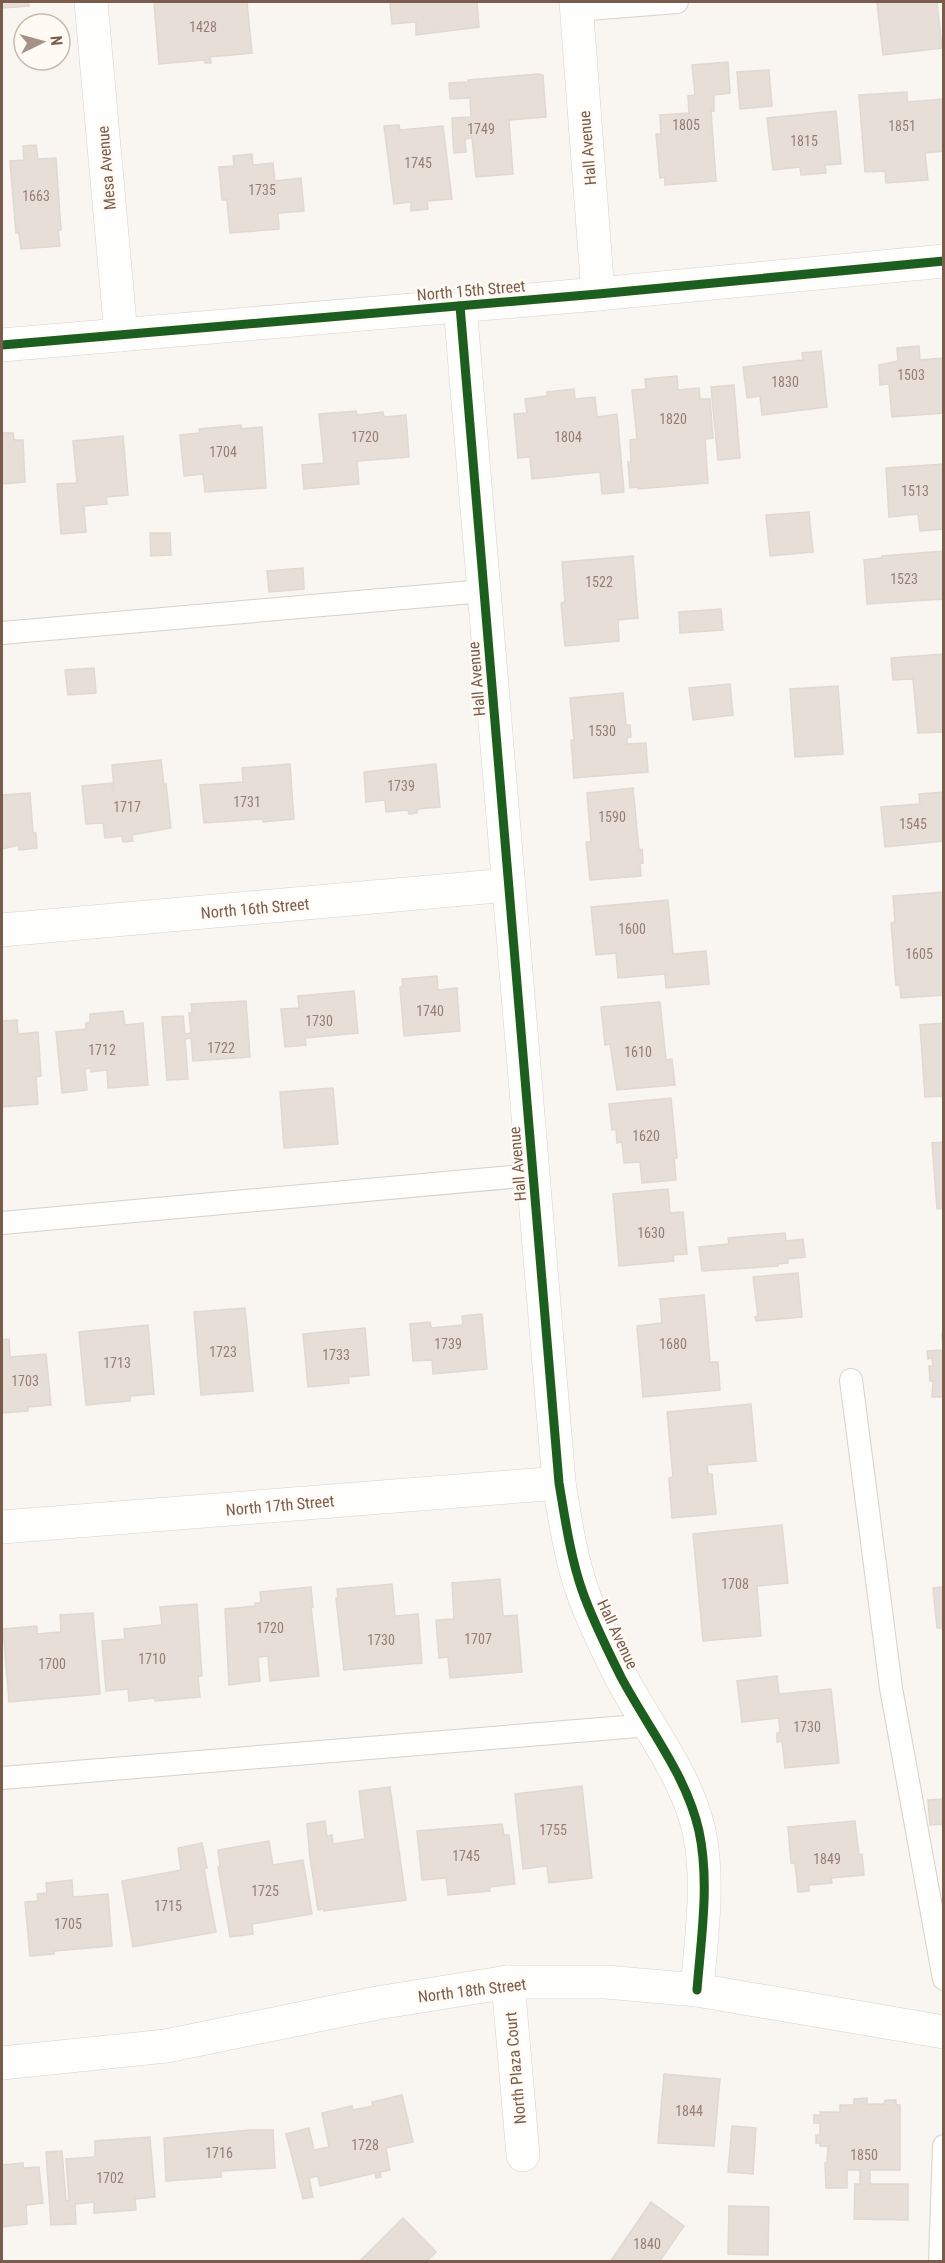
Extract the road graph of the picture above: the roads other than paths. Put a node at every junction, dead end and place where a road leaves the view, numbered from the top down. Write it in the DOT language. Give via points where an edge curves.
graph roads {
  1 [pos="92,2"];
  2 [pos="677,2"];
  3 [pos="576,6"];
  4 [pos="944,261"];
  5 [pos="598,294"];
  6 [pos="460,306"];
  7 [pos="121,334"];
  8 [pos="2,345"];
  9 [pos="484,591"];
  10 [pos="2,633"];
  11 [pos="508,885"];
  12 [pos="2,930"];
  13 [pos="533,1175"];
  14 [pos="2,1223"];
  15 [pos="851,1380"];
  16 [pos="559,1483"];
  17 [pos="2,1527"];
  18 [pos="650,1725"];
  19 [pos="2,1778"];
  20 [pos="944,1979"];
  21 [pos="508,1982"];
  22 [pos="697,1990"];
  23 [pos="944,2032"];
  24 [pos="2,2063"];
  25 [pos="944,2146"];
  26 [pos="523,2155"];
  27 [pos="940,2262"];
  1 -- 7 [label="street, Mesa Avenue"];
  2 -- 3 [label="lane"];
  3 -- 5 [label="street, Hall Avenue"];
  4 -- 5 [label="street, North 15th Street"];
  5 -- 6 [label="street, North 15th Street"];
  6 -- 7 [label="street, North 15th Street"];
  6 -- 9 [label="street, Hall Avenue"];
  7 -- 8 [label="street, North 15th Street"];
  9 -- 10 [label="lane"];
  9 -- 11 [label="street, Hall Avenue"];
  11 -- 12 [label="street, North 16th Street"];
  11 -- 13 [label="street, Hall Avenue"];
  13 -- 14 [label="lane"];
  13 -- 16 [label="street, Hall Avenue"];
  15 -- 20 [label="lane" via="891,1688"];
  16 -- 17 [label="street, North 17th Street"];
  16 -- 18 [label="street, Hall Avenue" via="570,1548 582,1589 622,1679"];
  18 -- 19 [label="lane"];
  18 -- 22 [label="street, Hall Avenue" via="687,1794 699,1833 705,1889"];
  21 -- 22 [label="street, North 18th Street" via="606,1982"];
  21 -- 24 [label="street, North 18th Street" via="377,2003 166,2046"];
  21 -- 26 [label="street, North Plaza Court"];
  22 -- 23 [label="street, North 18th Street"];
  25 -- 27 [label="lane"];
}
